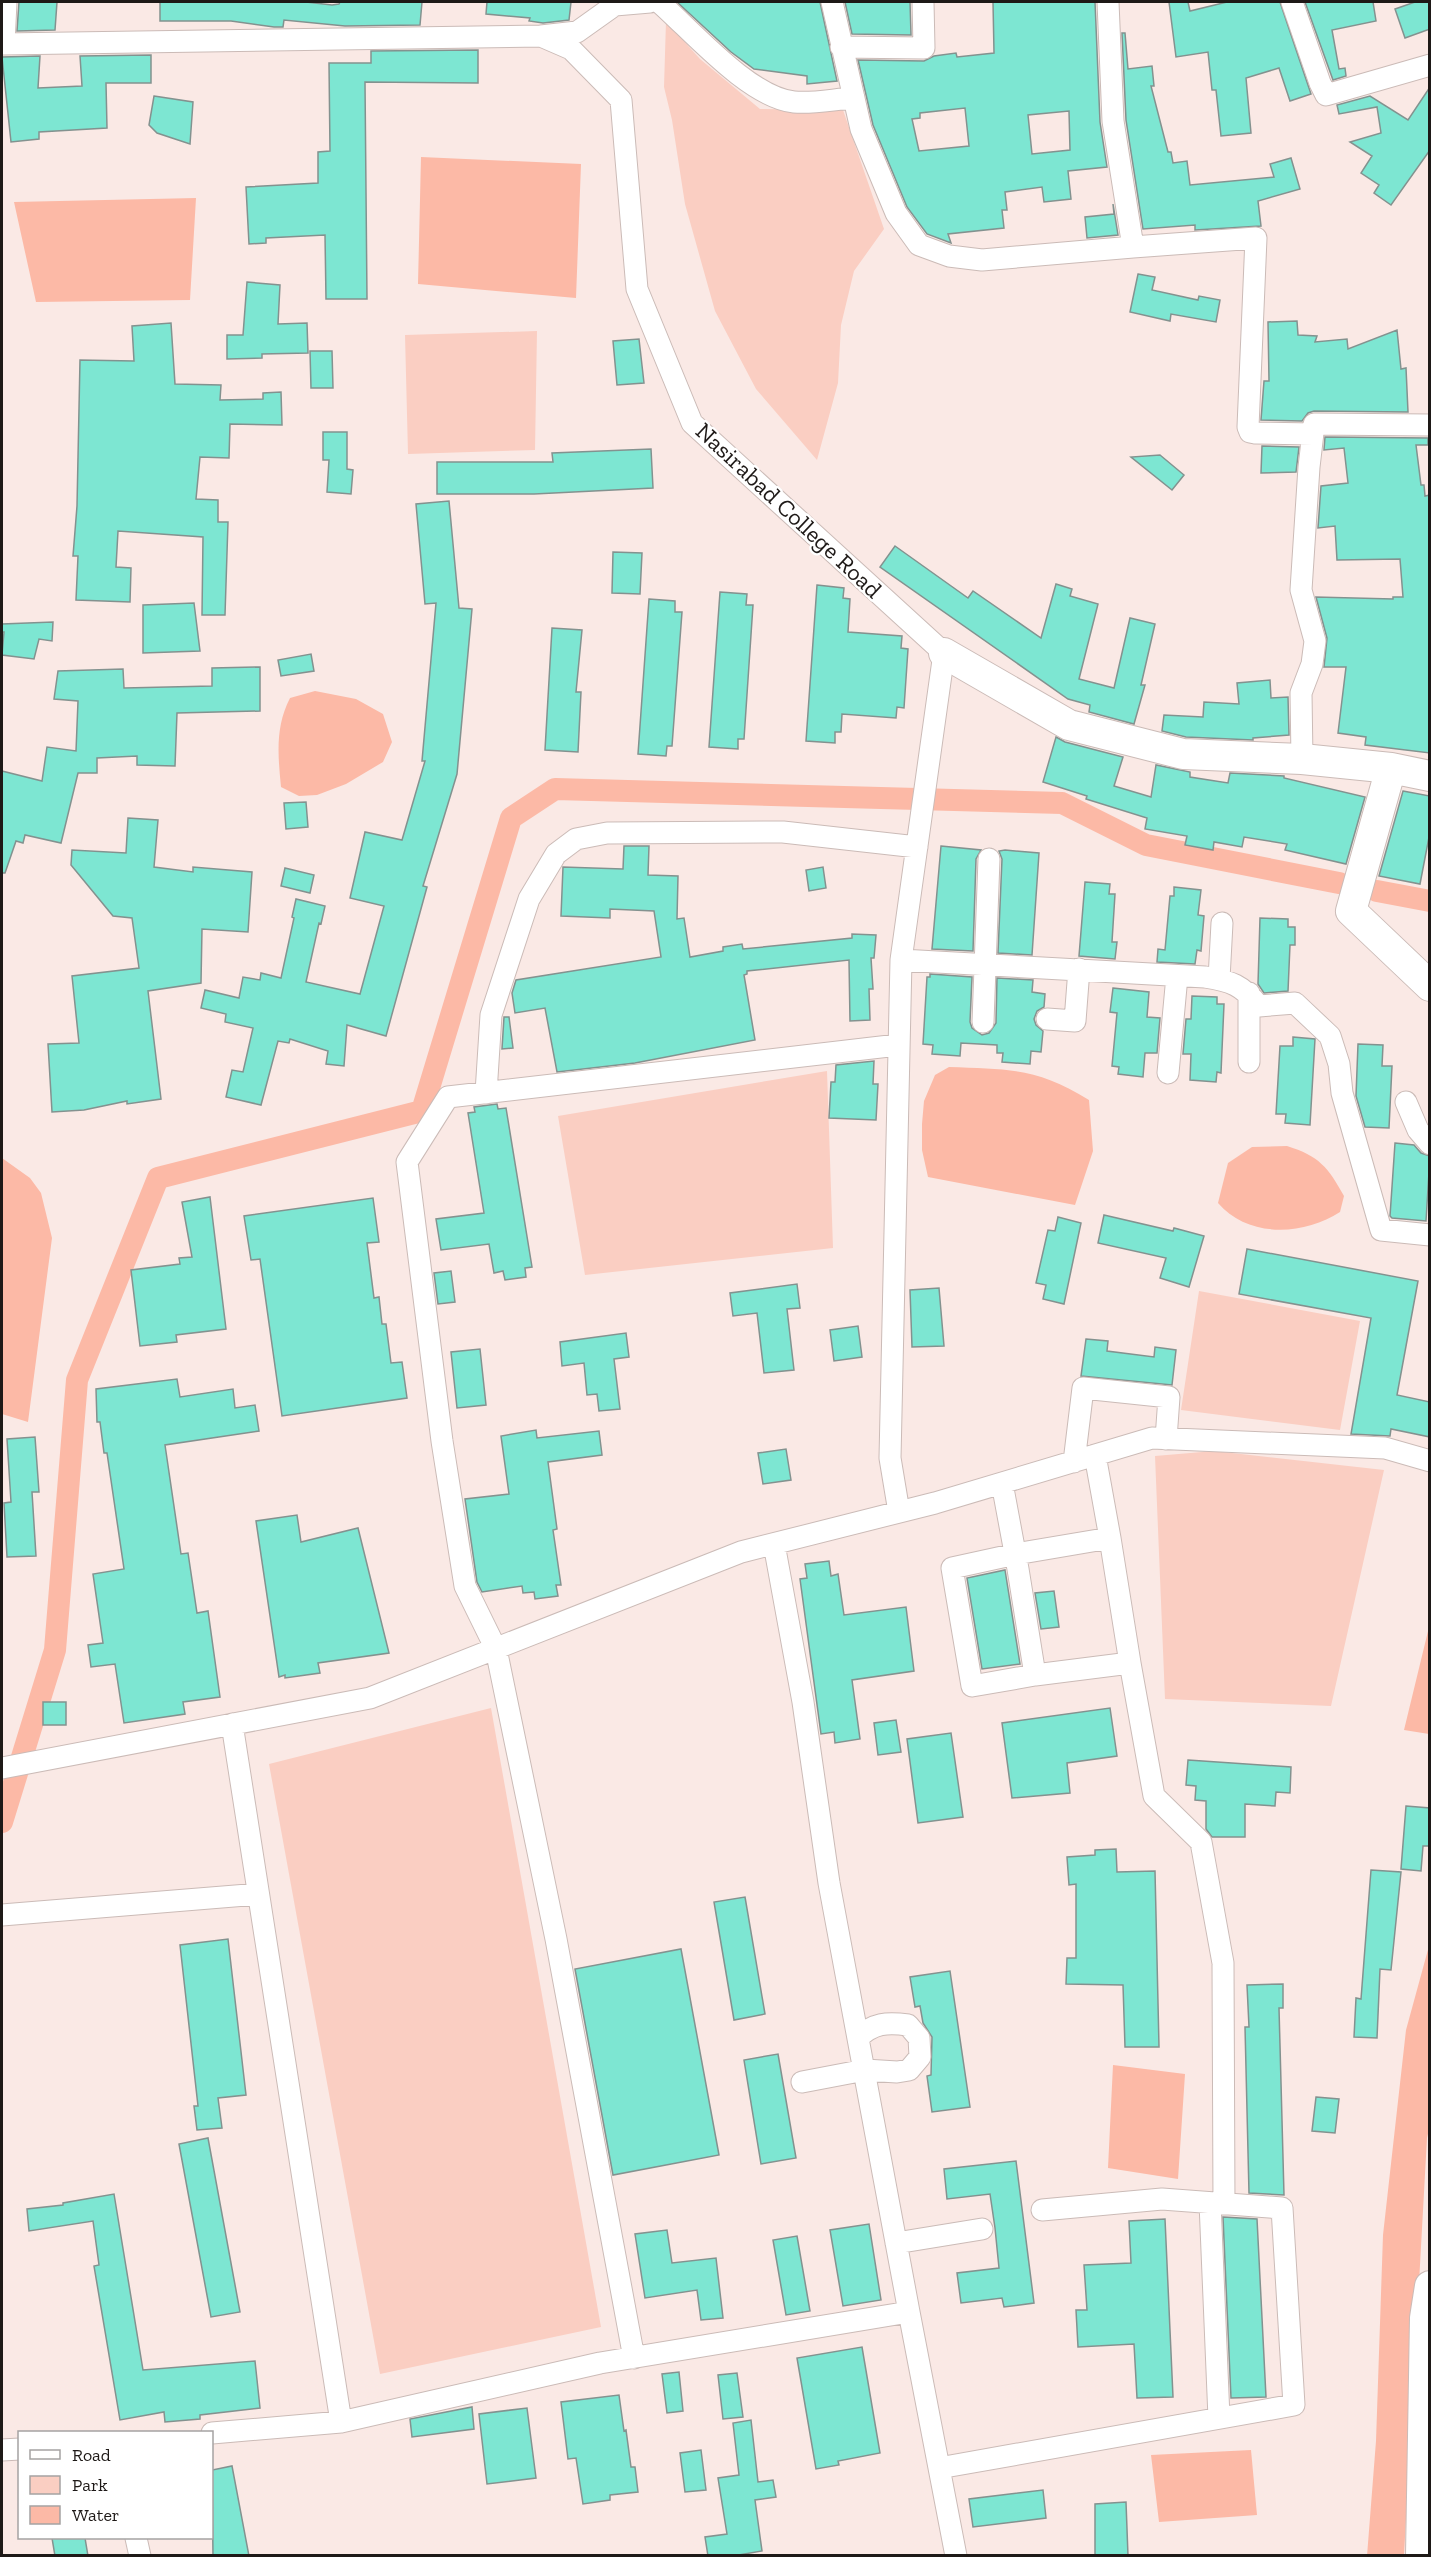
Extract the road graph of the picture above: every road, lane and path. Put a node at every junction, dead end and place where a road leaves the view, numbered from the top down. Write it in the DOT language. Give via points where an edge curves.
graph roads {
  1 [pos="6,2"];
  2 [pos="650,2"];
  3 [pos="659,2"];
  4 [pos="831,2"];
  5 [pos="923,2"];
  6 [pos="1108,2"];
  7 [pos="1292,2"];
  8 [pos="541,36"];
  9 [pos="3,44"];
  10 [pos="841,46"];
  11 [pos="1430,66"];
  12 [pos="854,98"];
  13 [pos="1133,248"];
  14 [pos="1430,425"];
  15 [pos="1313,434"];
  16 [pos="944,653"];
  17 [pos="1302,759"];
  18 [pos="1391,768"];
  19 [pos="1430,776"];
  20 [pos="917,847"];
  21 [pos="989,859"];
  22 [pos="1222,923"];
  23 [pos="901,960"];
  24 [pos="985,963"];
  25 [pos="1079,969"];
  26 [pos="1177,976"];
  27 [pos="1219,979"];
  28 [pos="1430,986"];
  29 [pos="1249,993"];
  30 [pos="1047,1019"];
  31 [pos="983,1022"];
  32 [pos="898,1045"];
  33 [pos="1249,1062"];
  34 [pos="1168,1073"];
  35 [pos="486,1093"];
  36 [pos="1406,1102"];
  37 [pos="1430,1144"];
  38 [pos="1430,1235"];
  39 [pos="1166,1439"];
  40 [pos="1095,1455"];
  41 [pos="1430,1461"];
  42 [pos="1074,1462"];
  43 [pos="1002,1483"];
  44 [pos="899,1512"];
  45 [pos="1110,1538"];
  46 [pos="774,1544"];
  47 [pos="1016,1554"];
  48 [pos="496,1649"];
  49 [pos="1130,1663"];
  50 [pos="1035,1675"];
  51 [pos="232,1724"];
  52 [pos="2,1768"];
  53 [pos="258,1894"];
  54 [pos="2,1915"];
  55 [pos="858,2038"];
  56 [pos="865,2070"];
  57 [pos="802,2082"];
  58 [pos="1217,2203"];
  59 [pos="1042,2210"];
  60 [pos="982,2229"];
  61 [pos="896,2243"];
  62 [pos="1430,2286"];
  63 [pos="909,2312"];
  64 [pos="634,2358"];
  65 [pos="1219,2418"];
  66 [pos="341,2422"];
  67 [pos="213,2433"];
  68 [pos="1426,2434"];
  69 [pos="18,2449"];
  70 [pos="2,2450"];
  71 [pos="939,2468"];
  72 [pos="136,2539"];
  73 [pos="140,2556"];
  74 [pos="956,2556"];
  75 [pos="1421,2556"];
  1 -- 9 [label="street"];
  2 -- 8 [label="street" via="615,5 577,32"];
  3 -- 12 [label="street" via="756,87 793,102"];
  4 -- 10 [label="street"];
  5 -- 10 [label="street" via="924,48"];
  6 -- 13 [label="street" via="1113,121"];
  7 -- 11 [label="street" via="1326,95"];
  8 -- 9 [label="street"];
  8 -- 16 [label="street, Nasirabad College Road" via="571,49 621,100 637,289 692,423"];
  10 -- 12 [label="street"];
  12 -- 13 [label="street" via="861,129 896,213 919,245 949,256 982,260"];
  13 -- 15 [label="street" via="1256,238 1248,427 1255,434"];
  14 -- 15 [label="street" via="1316,423"];
  15 -- 17 [label="street" via="1301,590 1315,641 1312,664 1301,693"];
  16 -- 17 [label="street" via="1069,726 1183,754"];
  16 -- 20 [label="street"];
  17 -- 18 [label="street"];
  18 -- 19 [label="street"];
  18 -- 28 [label="street" via="1351,911"];
  20 -- 23 [label="street"];
  20 -- 35 [label="street" via="783,832 607,833 576,839 556,854 529,899 491,1015"];
  21 -- 24 [label="street"];
  22 -- 27 [label="street"];
  23 -- 24 [label="street"];
  23 -- 32 [label="street"];
  24 -- 25 [label="street"];
  24 -- 31 [label="street"];
  25 -- 26 [label="street"];
  25 -- 30 [label="street" via="1075,1021"];
  26 -- 27 [label="street"];
  26 -- 34 [label="street"];
  27 -- 29 [label="street" via="1231,981"];
  29 -- 33 [label="street"];
  29 -- 38 [label="street" via="1259,1006 1295,1003 1330,1036 1381,1230"];
  32 -- 35 [label="street"];
  32 -- 44 [label="street" via="890,1458"];
  35 -- 48 [label="street" via="448,1097 407,1162 442,1441 465,1586"];
  36 -- 37 [label="street" via="1418,1130"];
  39 -- 40 [label="street" via="1152,1438"];
  39 -- 41 [label="street" via="1385,1448"];
  39 -- 42 [label="street" via="1169,1397 1083,1388"];
  40 -- 42 [label="street"];
  40 -- 45 [label="street"];
  42 -- 43 [label="street"];
  43 -- 44 [label="street"];
  43 -- 47 [label="street"];
  44 -- 46 [label="street"];
  45 -- 47 [label="street"];
  45 -- 49 [label="street"];
  46 -- 48 [label="street" via="741,1552"];
  46 -- 55 [label="street"];
  47 -- 50 [label="street"];
  47 -- 50 [label="street" via="952,1568 972,1686"];
  48 -- 51 [label="street" via="370,1698"];
  48 -- 64 [label="street" via="556,1939"];
  49 -- 50 [label="street"];
  49 -- 58 [label="street" via="1154,1796 1201,1842 1223,1963"];
  51 -- 52 [label="street"];
  51 -- 53 [label="street"];
  53 -- 54 [label="street"];
  53 -- 66 [label="street"];
  55 -- 56 [label="street"];
  55 -- 56 [label="street" via="881,2023 908,2025 919,2038 920,2056 909,2070"];
  56 -- 57 [label="street"];
  56 -- 61 [label="street"];
  58 -- 59 [label="street" via="1162,2199"];
  58 -- 65 [label="street"];
  58 -- 65 [label="street" via="1282,2208 1294,2405"];
  60 -- 61 [label="street"];
  61 -- 63 [label="street"];
  62 -- 68 [label="street" via="1425,2318"];
  63 -- 64 [label="street"];
  63 -- 71 [label="street"];
  64 -- 66 [label="street"];
  65 -- 71 [label="street"];
  66 -- 67 [label="street"];
  68 -- 75 [label="street"];
  69 -- 70 [label="street"];
  71 -- 74 [label="street"];
  72 -- 73 [label="street"];
}
